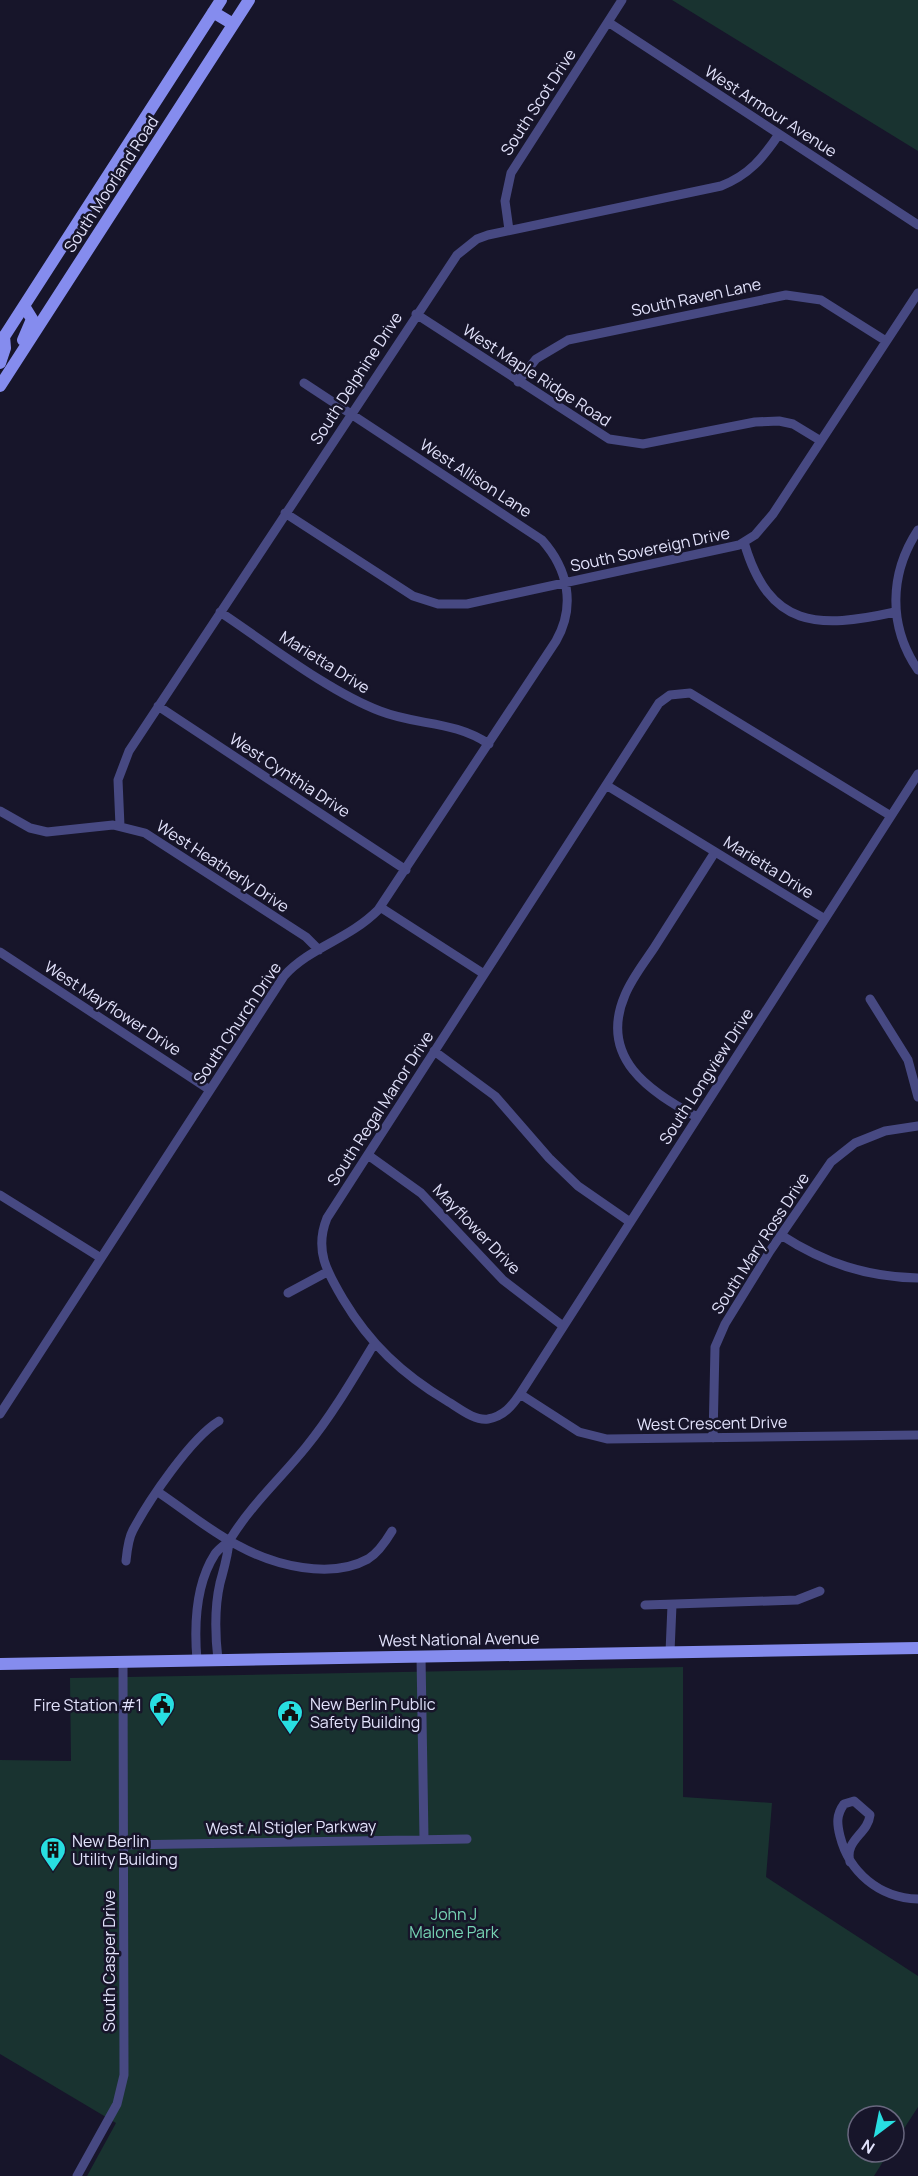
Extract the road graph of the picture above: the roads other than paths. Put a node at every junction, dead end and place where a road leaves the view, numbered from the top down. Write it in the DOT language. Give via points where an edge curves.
graph roads {
  1 [pos="221,0"];
  2 [pos="249,0"];
  3 [pos="622,0"];
  4 [pos="213,12"];
  5 [pos="608,22"];
  6 [pos="233,24"];
  7 [pos="779,134"];
  8 [pos="918,225"];
  9 [pos="509,230"];
  10 [pos="918,293"];
  11 [pos="24,306"];
  12 [pos="416,314"];
  13 [pos="2,339"];
  14 [pos="886,341"];
  15 [pos="18,358"];
  16 [pos="0,363"];
  17 [pos="518,382"];
  18 [pos="303,383"];
  19 [pos="0,386"];
  20 [pos="351,413"];
  21 [pos="820,441"];
  22 [pos="285,513"];
  23 [pos="918,530"];
  24 [pos="744,542"];
  25 [pos="566,583"];
  26 [pos="220,612"];
  27 [pos="896,612"];
  28 [pos="918,670"];
  29 [pos="158,706"];
  30 [pos="489,744"];
  31 [pos="918,774"];
  32 [pos="606,785"];
  33 [pos="0,811"];
  34 [pos="891,816"];
  35 [pos="120,826"];
  36 [pos="715,852"];
  37 [pos="406,870"];
  38 [pos="380,907"];
  39 [pos="825,919"];
  40 [pos="319,950"];
  41 [pos="0,952"];
  42 [pos="484,974"];
  43 [pos="870,999"];
  44 [pos="434,1051"];
  45 [pos="210,1090"];
  46 [pos="918,1097"];
  47 [pos="698,1117"];
  48 [pos="918,1126"];
  49 [pos="368,1155"];
  50 [pos="0,1195"];
  51 [pos="630,1222"];
  52 [pos="781,1235"];
  53 [pos="101,1258"];
  54 [pos="327,1272"];
  55 [pos="918,1278"];
  56 [pos="288,1293"];
  57 [pos="563,1326"];
  58 [pos="374,1344"];
  59 [pos="519,1394"];
  60 [pos="0,1414"];
  61 [pos="219,1421"];
  62 [pos="918,1435"];
  63 [pos="713,1438"];
  64 [pos="158,1492"];
  65 [pos="392,1531"];
  66 [pos="229,1541"];
  67 [pos="126,1561"];
  68 [pos="820,1591"];
  69 [pos="645,1605"];
  70 [pos="672,1605"];
  71 [pos="918,1648"];
  72 [pos="670,1652"];
  73 [pos="421,1656"];
  74 [pos="197,1660"];
  75 [pos="218,1660"];
  76 [pos="123,1662"];
  77 [pos="0,1664"];
  78 [pos="424,1839"];
  79 [pos="466,1839"];
  80 [pos="123,1845"];
  81 [pos="850,1862"];
  82 [pos="918,1899"];
  83 [pos="77,2176"];
  1 -- 4 [label="main road, South Moorland Road"];
  2 -- 6 [label="main road, South Moorland Road"];
  3 -- 5 [label="street, South Scot Drive"];
  4 -- 6 [label="main road"];
  4 -- 11 [label="main road, South Moorland Road"];
  5 -- 7 [label="street, West Armour Avenue"];
  5 -- 9 [label="street, South Scot Drive" via="511,173 505,201"];
  6 -- 15 [label="main road, South Moorland Road"];
  7 -- 8 [label="street, West Armour Avenue"];
  7 -- 9 [label="street, South Delphine Drive" via="756,166 721,186"];
  9 -- 12 [label="street, South Delphine Drive" via="477,239 457,255"];
  10 -- 14 [label="street, South Sovereign Drive"];
  11 -- 13 [label="main road, South Moorland Road"];
  11 -- 15 [label="main road" via="32,319"];
  12 -- 17 [label="street, West Maple Ridge Road"];
  12 -- 20 [label="street, South Delphine Drive"];
  13 -- 16 [label="main road" via="5,348"];
  14 -- 17 [label="street, South Raven Lane" via="821,300 786,295 568,340 536,359"];
  14 -- 21 [label="street, South Sovereign Drive"];
  15 -- 19 [label="main road, South Moorland Road"];
  17 -- 21 [label="street, West Maple Ridge Road" via="597,433 624,443 652,443 766,421 793,424"];
  18 -- 20 [label="street, West Allison Lane"];
  20 -- 22 [label="street, South Delphine Drive"];
  20 -- 25 [label="street, West Allison Lane" via="542,540 556,558"];
  21 -- 24 [label="street, South Sovereign Drive" via="768,520"];
  22 -- 25 [label="street, South Sovereign Drive" via="413,596 438,604 467,604"];
  22 -- 26 [label="street, South Delphine Drive"];
  23 -- 27 [label="street" via="900,565"];
  24 -- 25 [label="street, South Sovereign Drive" via="725,550"];
  24 -- 27 [label="street" via="761,587 799,616 834,623"];
  25 -- 30 [label="street, South Church Drive" via="567,610 559,636"];
  26 -- 29 [label="street, South Delphine Drive"];
  26 -- 30 [label="street, Marietta Drive" via="363,704 401,718 465,730"];
  27 -- 28 [label="street" via="903,644"];
  29 -- 35 [label="street, South Delphine Drive" via="122,765 117,792"];
  29 -- 37 [label="street, West Cynthia Drive"];
  30 -- 37 [label="street, South Church Drive"];
  31 -- 34 [label="street, South Longview Drive"];
  32 -- 34 [label="street, South Regal Manor Drive" via="659,703 674,694 690,693"];
  32 -- 36 [label="street, Marietta Drive"];
  32 -- 42 [label="street, South Regal Manor Drive"];
  33 -- 35 [label="street, West Heatherly Drive" via="30,828 46,832"];
  34 -- 39 [label="street, South Longview Drive"];
  35 -- 40 [label="street, West Heatherly Drive" via="155,838 306,937"];
  36 -- 39 [label="street, Marietta Drive"];
  36 -- 47 [label="street" via="630,986 618,1021 622,1052 634,1073 645,1085"];
  37 -- 38 [label="street, South Church Drive"];
  38 -- 40 [label="street, South Church Drive" via="351,934"];
  38 -- 42 [label="street"];
  39 -- 47 [label="street, South Longview Drive"];
  40 -- 45 [label="street, South Church Drive" via="284,976"];
  41 -- 45 [label="street, West Mayflower Drive"];
  42 -- 44 [label="street, South Regal Manor Drive"];
  43 -- 46 [label="street" via="908,1060"];
  44 -- 49 [label="street, South Regal Manor Drive"];
  44 -- 51 [label="street" via="495,1096 578,1186"];
  45 -- 53 [label="street, South Church Drive"];
  47 -- 51 [label="street, South Longview Drive"];
  48 -- 52 [label="street, South Mary Ross Drive" via="885,1131 855,1143 831,1162"];
  49 -- 54 [label="street, South Regal Manor Drive" via="322,1230 320,1246"];
  49 -- 57 [label="street, Mayflower Drive" via="421,1193 503,1280"];
  50 -- 53 [label="street"];
  51 -- 57 [label="street, South Longview Drive"];
  52 -- 55 [label="street" via="844,1267 874,1276"];
  52 -- 63 [label="street, South Mary Ross Drive" via="725,1324 715,1347"];
  53 -- 60 [label="street, South Church Drive"];
  54 -- 56 [label="street"];
  54 -- 58 [label="street, South Regal Manor Drive"];
  57 -- 59 [label="street, South Longview Drive"];
  58 -- 59 [label="street, South Regal Manor Drive" via="428,1389 475,1418 499,1416"];
  58 -- 66 [label="street" via="326,1422 256,1503"];
  59 -- 63 [label="street, West Crescent Drive" via="589,1436 634,1440"];
  61 -- 64 [label="street" via="195,1439"];
  62 -- 63 [label="street, West Crescent Drive"];
  64 -- 66 [label="street"];
  64 -- 67 [label="street" via="133,1531"];
  65 -- 66 [label="street" via="366,1560 329,1568 280,1563"];
  66 -- 74 [label="street" via="216,1553 205,1575 195,1618"];
  66 -- 75 [label="street" via="216,1606"];
  68 -- 70 [label="street" via="796,1599"];
  69 -- 70 [label="street"];
  70 -- 72 [label="street"];
  71 -- 72 [label="main road, West National Avenue"];
  72 -- 73 [label="main road, West National Avenue"];
  73 -- 75 [label="main road, West National Avenue"];
  73 -- 78 [label="street"];
  74 -- 75 [label="main road, West National Avenue"];
  74 -- 76 [label="main road, West National Avenue"];
  76 -- 77 [label="main road, West National Avenue"];
  76 -- 80 [label="street, South Casper Drive"];
  78 -- 79 [label="street, West Al Stigler Parkway"];
  78 -- 80 [label="street, West Al Stigler Parkway"];
  80 -- 83 [label="street, South Casper Drive" via="122,2092"];
  81 -- 81 [label="street" via="849,1846 870,1815 854,1801 844,1804 837,1817"];
  81 -- 82 [label="street" via="863,1877 885,1891 905,1899"];
}
